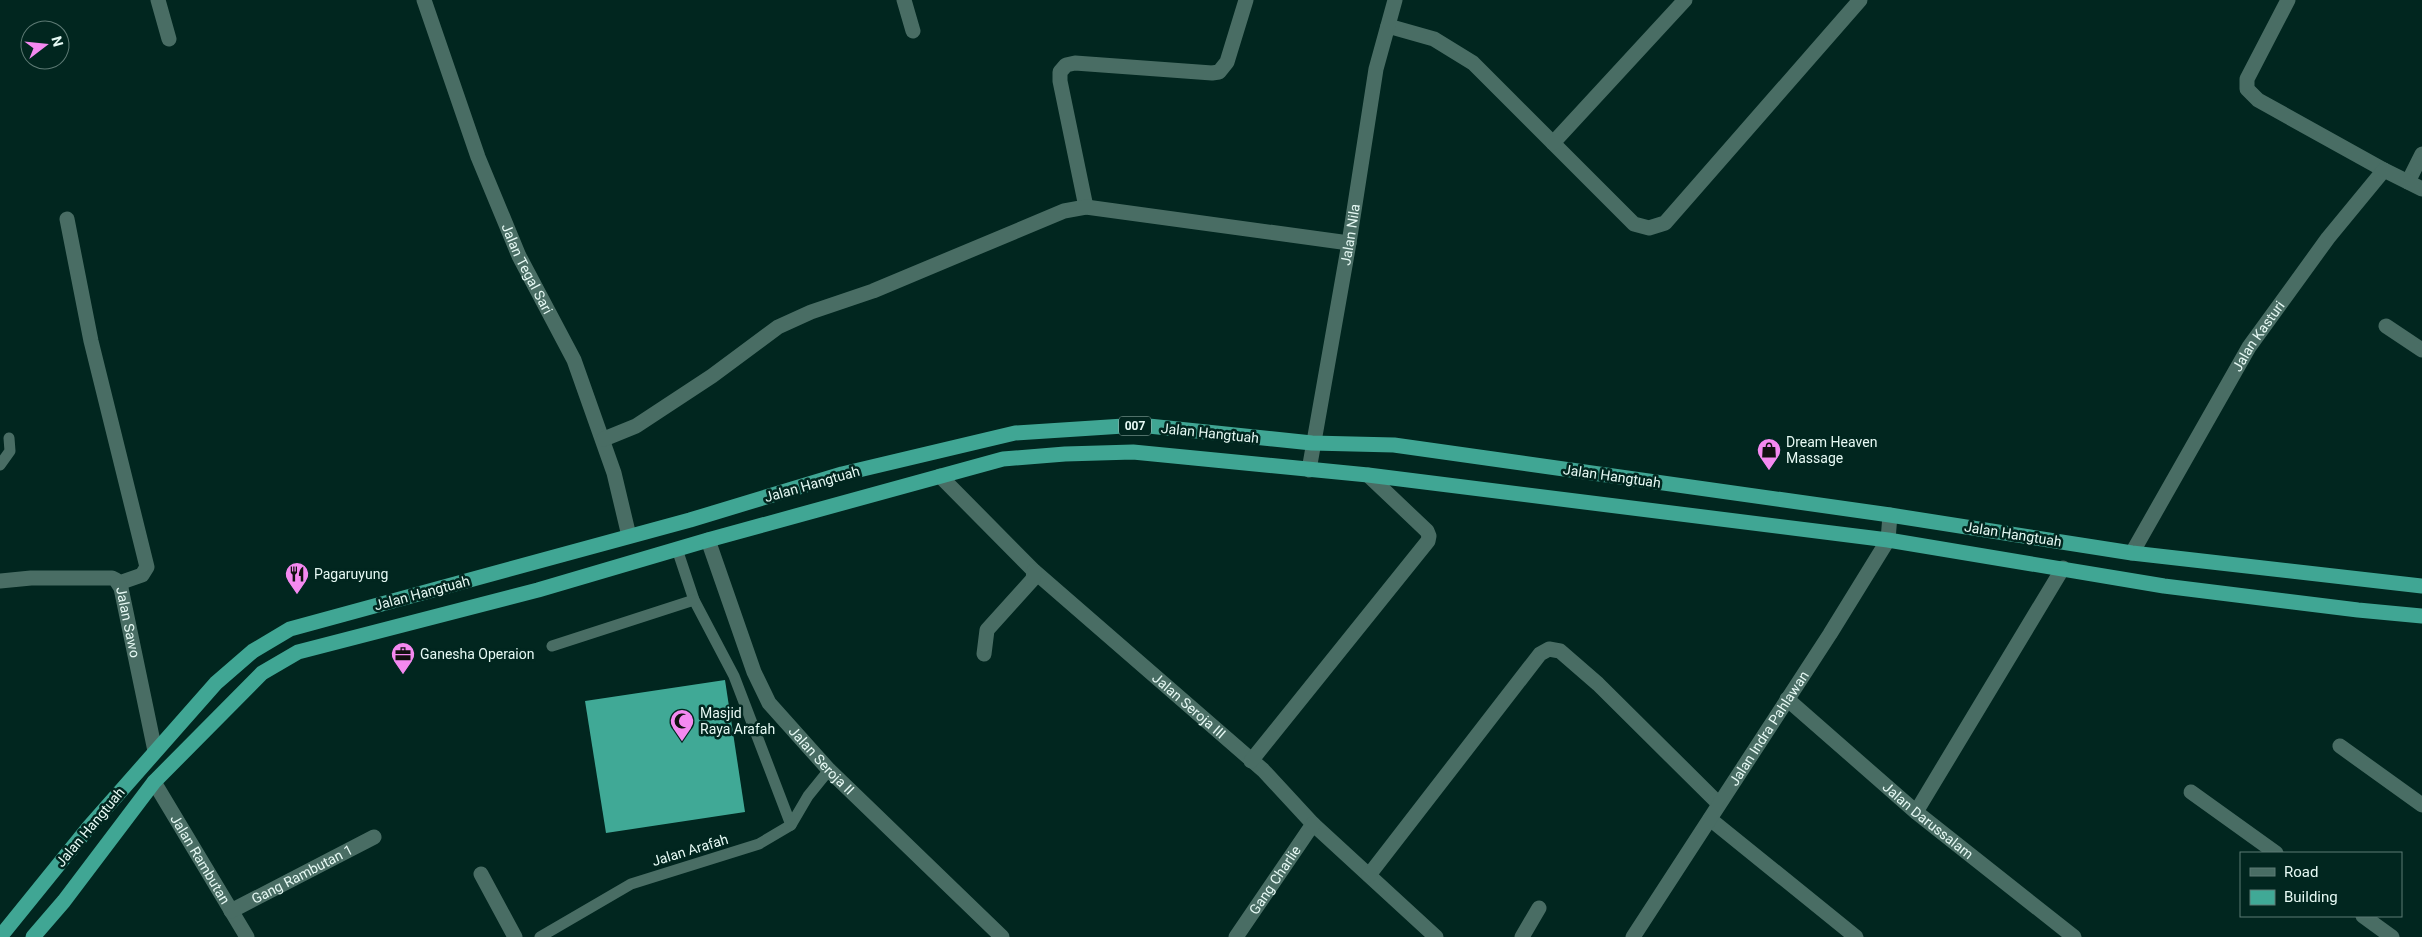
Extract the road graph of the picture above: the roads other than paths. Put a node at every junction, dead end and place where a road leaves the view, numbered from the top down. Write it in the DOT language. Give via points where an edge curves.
graph roads {
  1 [pos="158,0"];
  2 [pos="424,0"];
  3 [pos="904,0"];
  4 [pos="1246,0"];
  5 [pos="1395,0"];
  6 [pos="1685,0"];
  7 [pos="1860,0"];
  8 [pos="2288,0"];
  9 [pos="1388,26"];
  10 [pos="913,31"];
  11 [pos="168,39"];
  12 [pos="1553,143"];
  13 [pos="2422,154"];
  14 [pos="2384,170"];
  15 [pos="2408,182"];
  16 [pos="2422,189"];
  17 [pos="1086,207"];
  18 [pos="67,219"];
  19 [pos="1349,243"];
  20 [pos="2386,326"];
  21 [pos="2422,350"];
  22 [pos="9,438"];
  23 [pos="604,439"];
  24 [pos="1312,443"];
  25 [pos="0,465"];
  26 [pos="1309,470"];
  27 [pos="842,474"];
  28 [pos="1368,475"];
  29 [pos="940,476"];
  30 [pos="848,502"];
  31 [pos="1890,515"];
  32 [pos="629,536"];
  33 [pos="708,540"];
  34 [pos="1888,540"];
  35 [pos="677,549"];
  36 [pos="2132,553"];
  37 [pos="2063,568"];
  38 [pos="1034,571"];
  39 [pos="0,581"];
  40 [pos="119,584"];
  41 [pos="2422,586"];
  42 [pos="694,600"];
  43 [pos="2422,616"];
  44 [pos="552,646"];
  45 [pos="984,654"];
  46 [pos="1787,699"];
  47 [pos="2340,746"];
  48 [pos="155,752"];
  49 [pos="1251,761"];
  50 [pos="829,770"];
  51 [pos="154,782"];
  52 [pos="2191,792"];
  53 [pos="1719,804"];
  54 [pos="2422,805"];
  55 [pos="1916,812"];
  56 [pos="1710,819"];
  57 [pos="1313,824"];
  58 [pos="791,825"];
  59 [pos="374,837"];
  60 [pos="2275,852"];
  61 [pos="481,874"];
  62 [pos="1369,875"];
  63 [pos="46,880"];
  64 [pos="64,901"];
  65 [pos="1539,908"];
  66 [pos="231,911"];
  67 [pos="2364,917"];
  68 [pos="1420,932"];
  69 [pos="0,937"];
  70 [pos="33,937"];
  71 [pos="247,937"];
  72 [pos="515,937"];
  73 [pos="540,937"];
  74 [pos="1002,937"];
  75 [pos="1236,937"];
  76 [pos="1436,937"];
  77 [pos="1522,937"];
  78 [pos="1633,937"];
  79 [pos="1856,937"];
  80 [pos="2074,937"];
  81 [pos="2392,937"];
  1 -- 11 [label="street"];
  2 -- 23 [label="street, Jalan Tegal Sari" via="478,157 519,256 574,360"];
  3 -- 10 [label="street"];
  4 -- 17 [label="street" via="1227,62 1219,72 1075,63 1066,65 1060,72"];
  5 -- 9 [label="street, Jalan Nila"];
  6 -- 12 [label="street"];
  7 -- 12 [label="street" via="1665,223 1649,228 1634,224"];
  8 -- 14 [label="street" via="2247,79 2247,89 2258,100"];
  9 -- 12 [label="street" via="1434,39 1473,63"];
  9 -- 19 [label="street, Jalan Nila" via="1376,69"];
  13 -- 15 [label="street"];
  14 -- 15 [label="street"];
  14 -- 36 [label="street, Jalan Kasturi" via="2328,238 2249,347"];
  15 -- 16 [label="street"];
  17 -- 19 [label="street"];
  17 -- 23 [label="street" via="1064,211 873,292 811,312 778,327 636,426"];
  18 -- 40 [label="street" via="91,341 147,567 142,575"];
  19 -- 24 [label="street, Jalan Nila"];
  20 -- 21 [label="street"];
  22 -- 25 [label="lane" via="10,451"];
  23 -- 32 [label="street, Jalan Tegal Sari"];
  24 -- 26 [label="street, Jalan Nila"];
  24 -- 27 [label="highway, Jalan Hangtuah / 007" via="1139,425 1052,429 1015,433"];
  24 -- 31 [label="highway, Jalan Hangtuah / 007" via="1394,446"];
  26 -- 28 [label="highway, Jalan Hangtuah / 007"];
  26 -- 29 [label="highway, Jalan Hangtuah / 007" via="1133,452 1003,460"];
  27 -- 30 [label="highway"];
  27 -- 32 [label="highway, Jalan Hangtuah / 007"];
  28 -- 34 [label="highway, Jalan Hangtuah / 007"];
  28 -- 49 [label="street" via="1427,531 1428,541"];
  29 -- 30 [label="highway, Jalan Hangtuah / 007"];
  29 -- 38 [label="street, Jalan Seroja III"];
  30 -- 33 [label="highway, Jalan Hangtuah / 007"];
  31 -- 34 [label="street, Jalan Indra Pahlawan"];
  31 -- 36 [label="highway, Jalan Hangtuah / 007"];
  32 -- 48 [label="highway, Jalan Hangtuah / 007" via="290,629 253,651 216,683"];
  33 -- 35 [label="highway, Jalan Hangtuah / 007"];
  33 -- 50 [label="street, Jalan Seroja II" via="737,629 770,703"];
  34 -- 37 [label="highway, Jalan Hangtuah / 007"];
  34 -- 46 [label="street, Jalan Indra Pahlawan"];
  35 -- 42 [label="lane"];
  35 -- 51 [label="highway, Jalan Hangtuah / 007" via="538,590 298,652 262,673"];
  36 -- 41 [label="highway, Jalan Hangtuah / 007"];
  37 -- 43 [label="highway, Jalan Hangtuah / 007" via="2164,586"];
  37 -- 55 [label="street"];
  38 -- 45 [label="street" via="1033,579 987,630"];
  38 -- 49 [label="street, Jalan Seroja III"];
  39 -- 40 [label="street, Jalan Sawo" via="112,578"];
  40 -- 48 [label="street, Jalan Sawo"];
  42 -- 44 [label="lane"];
  42 -- 58 [label="lane" via="734,676"];
  46 -- 53 [label="street, Jalan Indra Pahlawan"];
  46 -- 55 [label="street, Jalan Darussalam"];
  47 -- 54 [label="street"];
  48 -- 63 [label="highway, Jalan Hangtuah / 007"];
  49 -- 57 [label="street, Jalan Seroja III" via="1274,780"];
  50 -- 58 [label="lane, Jalan Arafah"];
  50 -- 74 [label="street, Jalan Seroja II"];
  51 -- 64 [label="highway, Jalan Hangtuah / 007"];
  51 -- 66 [label="street, Jalan Rambutan"];
  52 -- 60 [label="street"];
  53 -- 56 [label="street, Jalan Indra Pahlawan"];
  53 -- 62 [label="street" via="1598,684 1560,651 1549,649 1540,654"];
  55 -- 80 [label="street, Jalan Darussalam"];
  56 -- 78 [label="street, Jalan Indra Pahlawan"];
  56 -- 79 [label="street"];
  57 -- 62 [label="street, Jalan Seroja III"];
  57 -- 75 [label="street, Gang Charlie"];
  58 -- 73 [label="lane, Jalan Arafah" via="758,844 631,884"];
  59 -- 66 [label="street, Gang Rambutan 1"];
  61 -- 72 [label="street"];
  62 -- 68 [label="street, Jalan Seroja III"];
  63 -- 64 [label="highway"];
  63 -- 69 [label="highway, Jalan Hangtuah / 007"];
  64 -- 70 [label="highway, Jalan Hangtuah / 007"];
  65 -- 77 [label="street"];
  66 -- 71 [label="street, Jalan Rambutan"];
  67 -- 81 [label="street"];
  68 -- 76 [label="street, Jalan Seroja III"];
}
